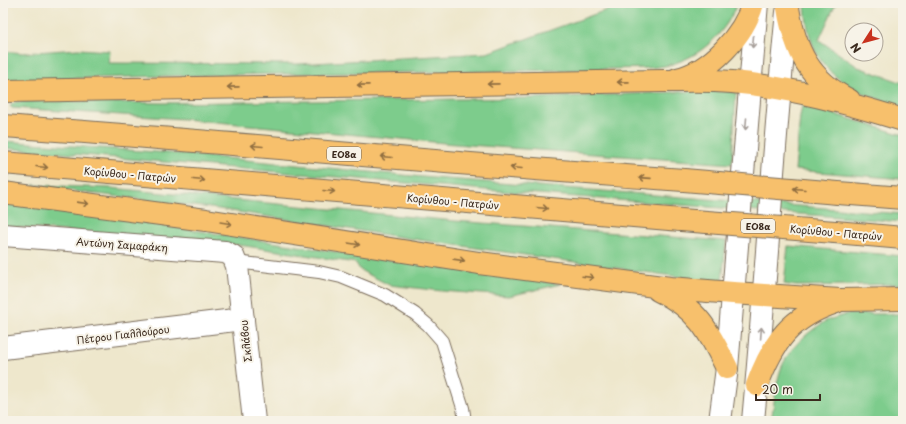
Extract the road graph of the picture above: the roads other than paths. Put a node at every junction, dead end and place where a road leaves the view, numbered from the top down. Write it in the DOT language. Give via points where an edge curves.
graph roads {
  1 [pos="754,3"];
  2 [pos="757,3"];
  3 [pos="788,5"];
  4 [pos="662,81"];
  5 [pos="750,85"];
  6 [pos="780,89"];
  7 [pos="3,91"];
  8 [pos="866,108"];
  9 [pos="903,120"];
  10 [pos="3,126"];
  11 [pos="3,164"];
  12 [pos="3,193"];
  13 [pos="903,198"];
  14 [pos="3,235"];
  15 [pos="903,238"];
  16 [pos="236,262"];
  17 [pos="636,282"];
  18 [pos="733,293"];
  19 [pos="763,295"];
  20 [pos="903,299"];
  21 [pos="840,300"];
  22 [pos="243,319"];
  23 [pos="3,348"];
  24 [pos="726,368"];
  25 [pos="756,385"];
  26 [pos="254,421"];
  27 [pos="465,421"];
  28 [pos="720,421"];
  29 [pos="753,421"];
  1 -- 4 [label="highway" via="738,34 721,54 686,76"];
  2 -- 5 [label="street, one-way"];
  3 -- 6 [label="street"];
  3 -- 8 [label="highway" via="796,44 809,67 834,90"];
  4 -- 5 [label="highway" via="733,82"];
  4 -- 7 [label="highway, one-way"];
  5 -- 6 [label="highway"];
  5 -- 18 [label="street, one-way"];
  6 -- 8 [label="highway"];
  6 -- 19 [label="street"];
  8 -- 9 [label="highway"];
  13 -- 10 [label="highway, ΕΟ8α, one-way, bridge"];
  11 -- 15 [label="highway, Κορίνθου - Πατρών / ΕΟ8α, one-way, bridge"];
  12 -- 17 [label="highway, one-way" via="206,220 479,263"];
  14 -- 16 [label="street, Αντώνη Σαμαράκη" via="225,252 233,256"];
  16 -- 22 [label="street, Σκλάβου"];
  16 -- 27 [label="lane" via="341,277 385,294 415,314 442,341"];
  17 -- 18 [label="highway" via="670,288"];
  17 -- 24 [label="highway" via="668,295 690,310 712,337"];
  18 -- 19 [label="highway"];
  18 -- 24 [label="street"];
  19 -- 21 [label="highway"];
  25 -- 19 [label="street, one-way"];
  20 -- 21 [label="highway"];
  21 -- 25 [label="highway" via="820,307 790,328 773,349"];
  22 -- 23 [label="street, Πέτρου Γιαλλούρου"];
  22 -- 26 [label="street, Σκλάβου"];
  24 -- 28 [label="street"];
  25 -- 29 [label="street"];
}
